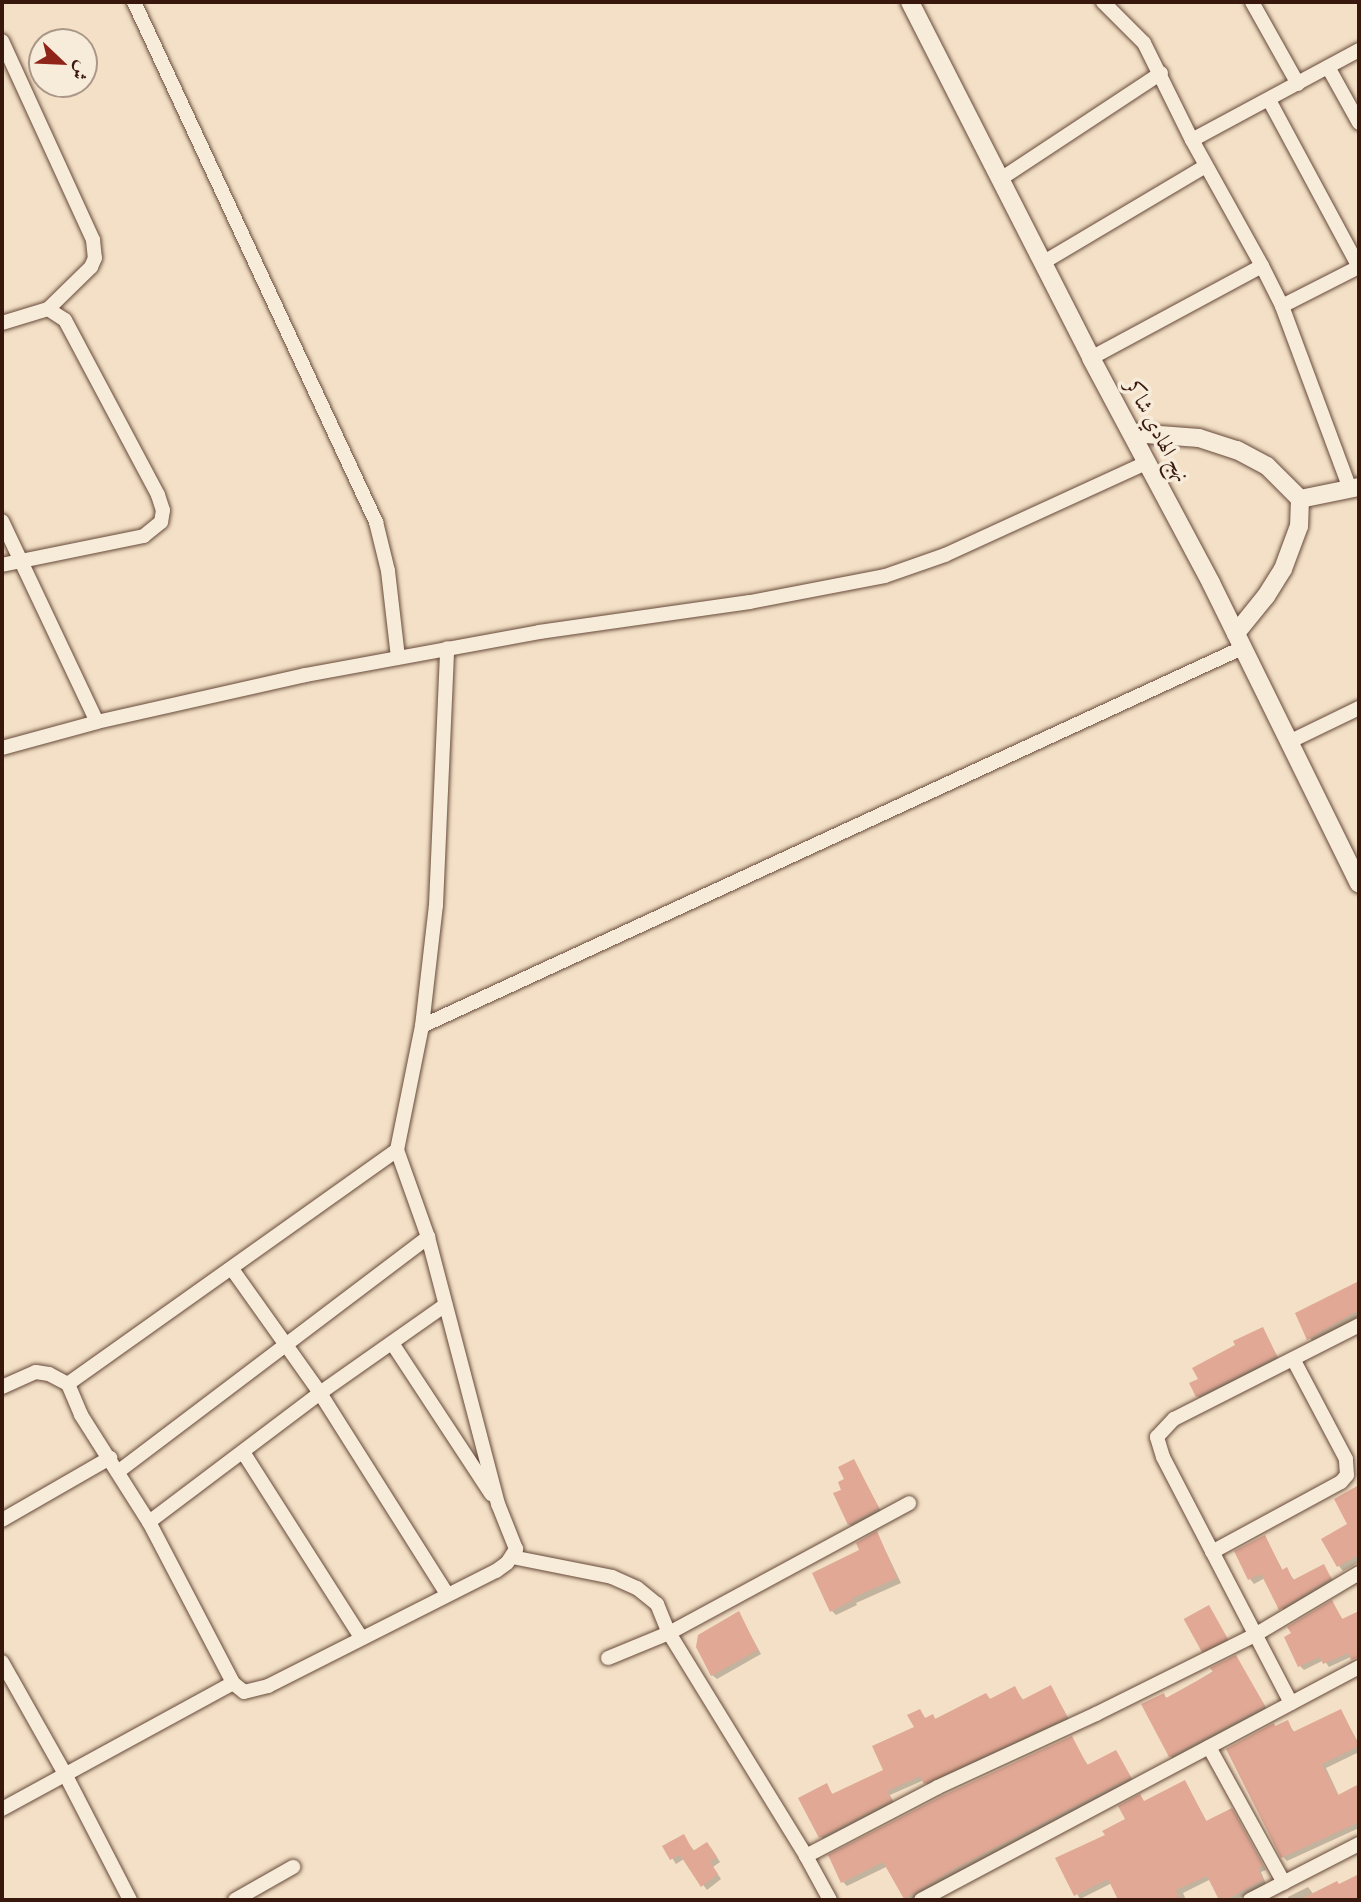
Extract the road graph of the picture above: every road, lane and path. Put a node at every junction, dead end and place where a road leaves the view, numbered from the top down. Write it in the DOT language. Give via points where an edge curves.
graph roads {
  1 [pos="134,2"];
  2 [pos="910,2"];
  3 [pos="1103,2"];
  4 [pos="1252,2"];
  5 [pos="2,41"];
  6 [pos="1359,50"];
  7 [pos="1328,67"];
  8 [pos="1161,74"];
  9 [pos="1298,84"];
  10 [pos="1269,100"];
  11 [pos="1359,123"];
  12 [pos="1192,140"];
  13 [pos="1206,166"];
  14 [pos="999,180"];
  15 [pos="1044,262"];
  16 [pos="1262,266"];
  17 [pos="1359,267"];
  18 [pos="1282,306"];
  19 [pos="48,309"];
  20 [pos="2,323"];
  21 [pos="1091,358"];
  22 [pos="1133,433"];
  23 [pos="1148,462"];
  24 [pos="1354,488"];
  25 [pos="1300,499"];
  26 [pos="2,522"];
  27 [pos="21,560"];
  28 [pos="2,565"];
  29 [pos="1239,641"];
  30 [pos="447,648"];
  31 [pos="398,657"];
  32 [pos="1359,708"];
  33 [pos="97,722"];
  34 [pos="1289,742"];
  35 [pos="2,748"];
  36 [pos="1359,884"];
  37 [pos="422,1026"];
  38 [pos="397,1150"];
  39 [pos="428,1237"];
  40 [pos="232,1269"];
  41 [pos="445,1305"];
  42 [pos="1359,1325"];
  43 [pos="392,1343"];
  44 [pos="286,1346"];
  45 [pos="1293,1359"];
  46 [pos="68,1384"];
  47 [pos="2,1388"];
  48 [pos="320,1393"];
  49 [pos="243,1452"];
  50 [pos="110,1458"];
  51 [pos="119,1471"];
  52 [pos="909,1503"];
  53 [pos="498,1504"];
  54 [pos="2,1520"];
  55 [pos="149,1522"];
  56 [pos="1212,1552"];
  57 [pos="512,1557"];
  58 [pos="1359,1573"];
  59 [pos="447,1594"];
  60 [pos="669,1633"];
  61 [pos="1255,1635"];
  62 [pos="361,1637"];
  63 [pos="608,1658"];
  64 [pos="2,1662"];
  65 [pos="1359,1667"];
  66 [pos="233,1683"];
  67 [pos="1291,1703"];
  68 [pos="1209,1747"];
  69 [pos="65,1774"];
  70 [pos="2,1809"];
  71 [pos="1359,1844"];
  72 [pos="806,1856"];
  73 [pos="293,1867"];
  74 [pos="1283,1883"];
  75 [pos="130,1900"];
  76 [pos="235,1900"];
  77 [pos="830,1900"];
  78 [pos="920,1900"];
  79 [pos="1250,1900"];
  1 -- 31 [label="street" via="376,522 388,572"];
  2 -- 14 [label="street, نهج الهادي شاكر"];
  3 -- 8 [label="street" via="1143,43"];
  4 -- 9 [label="street"];
  5 -- 19 [label="street" via="93,240 91,267"];
  6 -- 7 [label="street"];
  7 -- 9 [label="street"];
  7 -- 11 [label="street"];
  8 -- 12 [label="street"];
  8 -- 14 [label="street"];
  9 -- 10 [label="street"];
  10 -- 12 [label="street"];
  10 -- 17 [label="street"];
  12 -- 13 [label="street"];
  13 -- 15 [label="street"];
  13 -- 16 [label="street"];
  14 -- 15 [label="street, نهج الهادي شاكر"];
  15 -- 21 [label="street, نهج الهادي شاكر"];
  16 -- 18 [label="street"];
  16 -- 21 [label="street"];
  17 -- 18 [label="street"];
  18 -- 24 [label="street"];
  19 -- 20 [label="street"];
  19 -- 27 [label="street" via="72,329 163,510 161,522 144,536"];
  21 -- 22 [label="street, نهج الهادي شاكر"];
  22 -- 23 [label="street, نهج الهادي شاكر"];
  22 -- 25 [label="street" via="1199,438 1237,450 1267,466"];
  23 -- 29 [label="street, نهج الهادي شاكر"];
  23 -- 30 [label="street" via="944,555 885,576 750,602"];
  24 -- 25 [label="street"];
  25 -- 29 [label="street" via="1299,526 1283,569"];
  26 -- 27 [label="street"];
  27 -- 28 [label="street"];
  27 -- 33 [label="street"];
  29 -- 34 [label="street, نهج الهادي شاكر"];
  29 -- 37 [label="street"];
  30 -- 31 [label="street"];
  30 -- 37 [label="street" via="440,859"];
  31 -- 33 [label="street"];
  32 -- 34 [label="street"];
  33 -- 35 [label="street"];
  34 -- 36 [label="street, نهج الهادي شاكر"];
  37 -- 38 [label="street"];
  38 -- 39 [label="street"];
  38 -- 40 [label="street"];
  39 -- 41 [label="street"];
  39 -- 44 [label="street"];
  40 -- 44 [label="street"];
  40 -- 46 [label="street"];
  41 -- 43 [label="street"];
  41 -- 53 [label="street"];
  42 -- 45 [label="street"];
  43 -- 48 [label="street"];
  43 -- 53 [label="street"];
  44 -- 48 [label="street"];
  44 -- 51 [label="street"];
  45 -- 56 [label="street" via="1346,1459 1347,1475"];
  45 -- 56 [label="street" via="1174,1419 1157,1437"];
  46 -- 47 [label="street" via="36,1372"];
  46 -- 50 [label="street" via="80,1415"];
  48 -- 49 [label="street"];
  48 -- 59 [label="street"];
  49 -- 55 [label="street"];
  49 -- 62 [label="street"];
  50 -- 51 [label="street"];
  50 -- 54 [label="street"];
  51 -- 55 [label="street"];
  52 -- 60 [label="street"];
  53 -- 57 [label="street" via="515,1542"];
  55 -- 66 [label="street"];
  56 -- 61 [label="street"];
  57 -- 59 [label="street" via="496,1571"];
  57 -- 60 [label="street" via="626,1582 657,1604"];
  58 -- 61 [label="street"];
  59 -- 62 [label="street"];
  60 -- 63 [label="street"];
  60 -- 72 [label="street"];
  61 -- 67 [label="street"];
  61 -- 72 [label="street"];
  62 -- 66 [label="street" via="254,1691 239,1690"];
  64 -- 69 [label="street"];
  65 -- 67 [label="street"];
  66 -- 69 [label="street"];
  67 -- 68 [label="street"];
  68 -- 74 [label="street"];
  68 -- 78 [label="street"];
  69 -- 70 [label="street"];
  69 -- 75 [label="street"];
  71 -- 74 [label="street"];
  72 -- 77 [label="street"];
  73 -- 76 [label="street"];
  74 -- 79 [label="street"];
}
